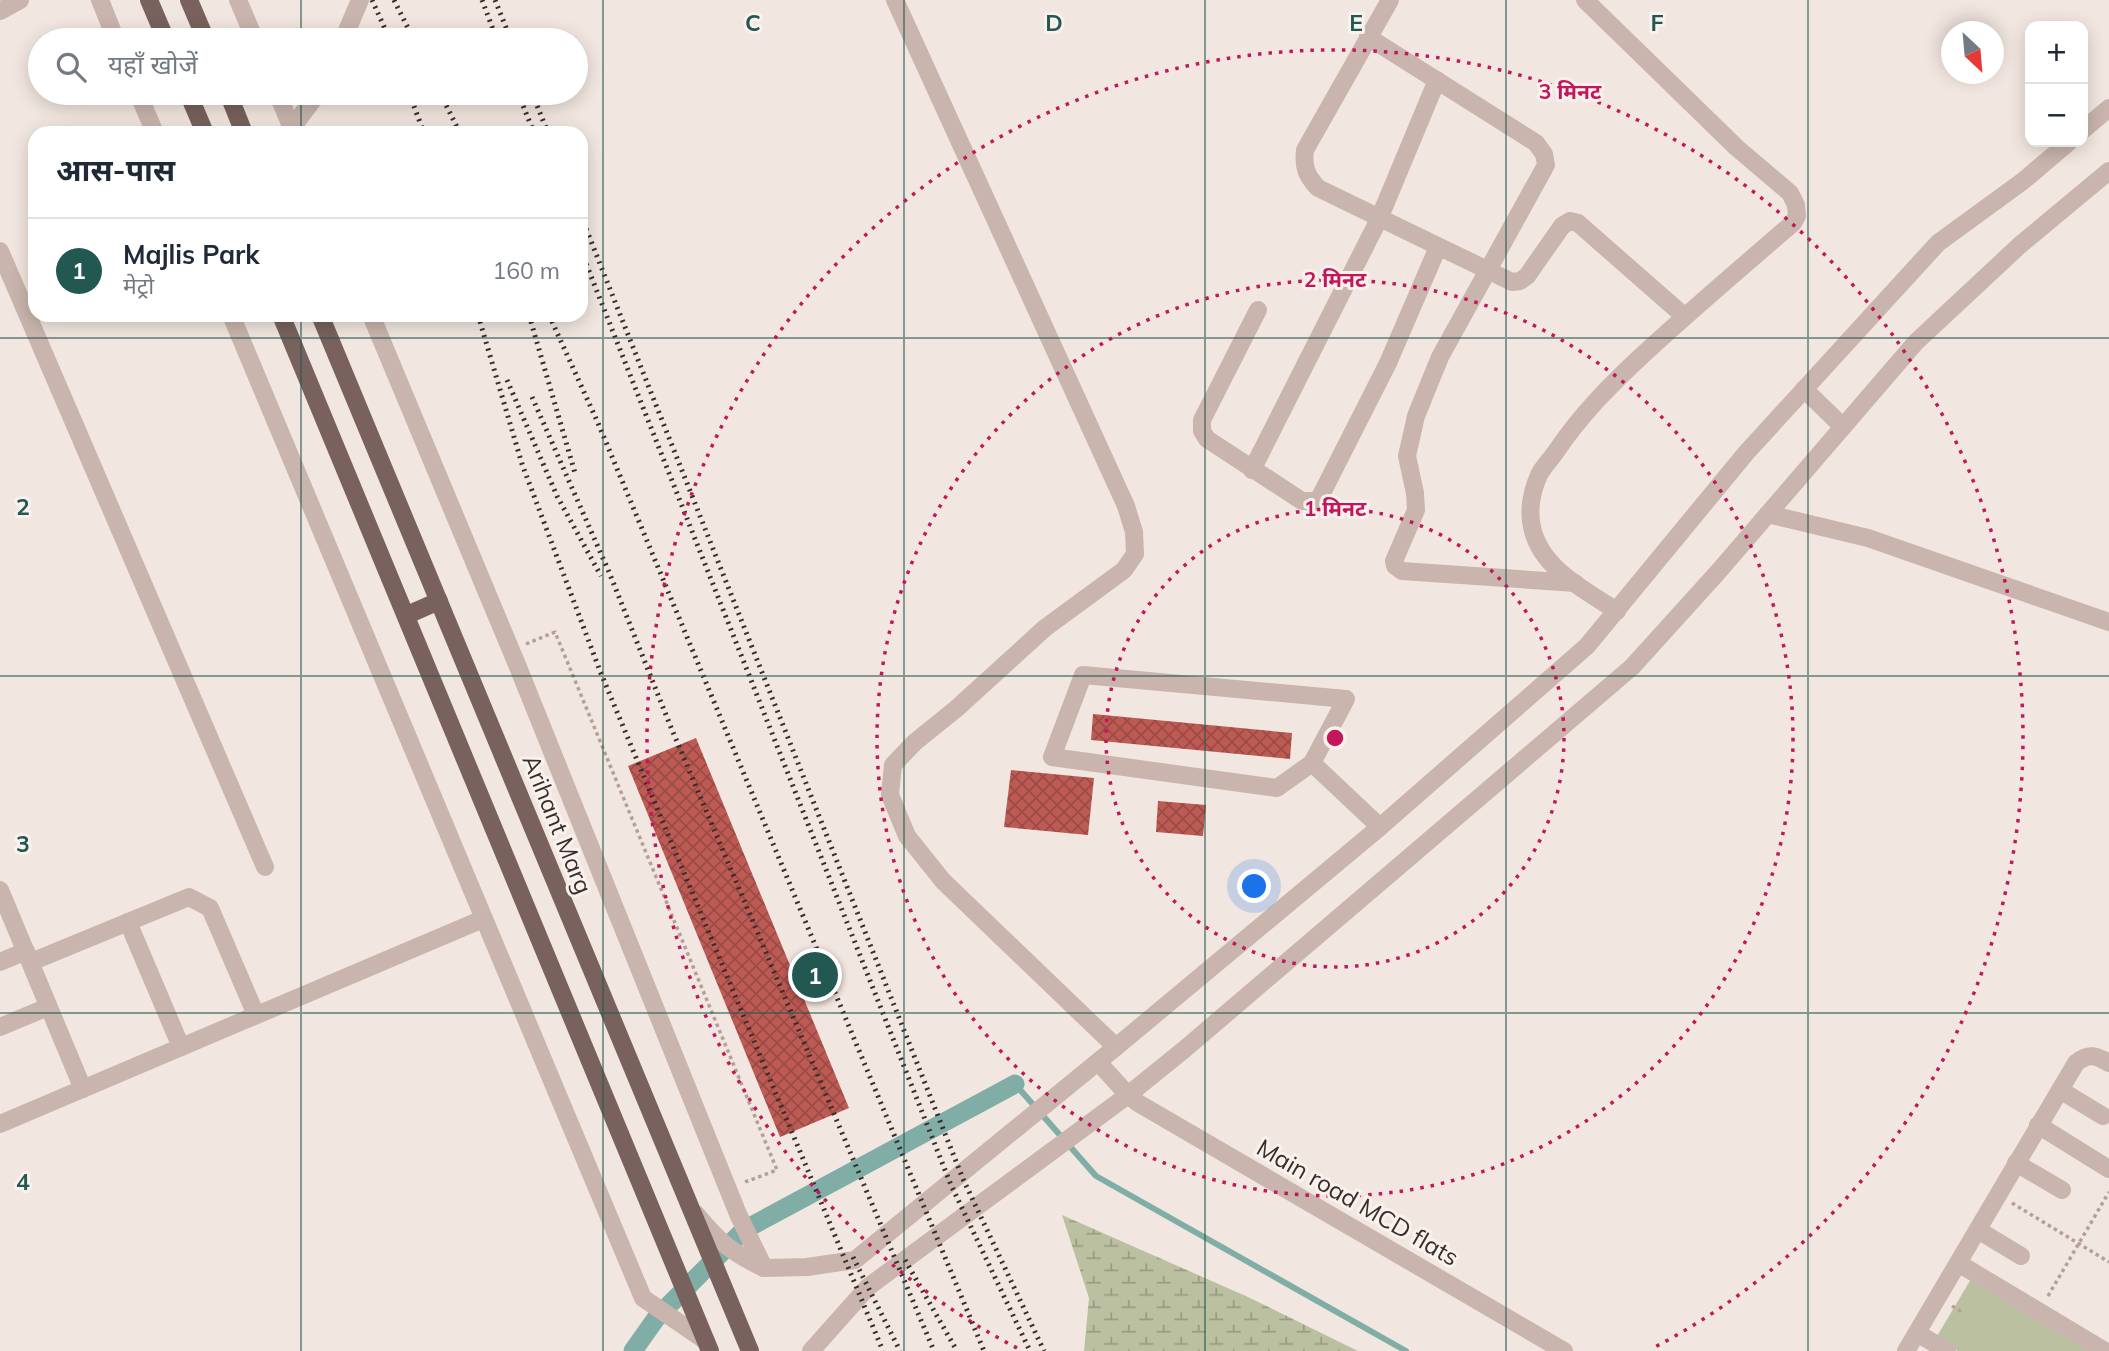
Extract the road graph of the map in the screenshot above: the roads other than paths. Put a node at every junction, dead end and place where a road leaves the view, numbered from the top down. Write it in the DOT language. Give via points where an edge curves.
graph roads {
  1 [pos="20,0"];
  2 [pos="100,0"];
  3 [pos="149,0"];
  4 [pos="189,0"];
  5 [pos="238,0"];
  6 [pos="360,0"];
  7 [pos="895,0"];
  8 [pos="1390,0"];
  9 [pos="1585,0"];
  10 [pos="0,11"];
  11 [pos="111,28"];
  12 [pos="161,28"];
  13 [pos="201,28"];
  14 [pos="250,28"];
  15 [pos="349,28"];
  16 [pos="1368,37"];
  17 [pos="1437,80"];
  18 [pos="143,105"];
  19 [pos="193,105"];
  20 [pos="233,105"];
  21 [pos="282,105"];
  22 [pos="310,105"];
  23 [pos="2109,108"];
  24 [pos="152,126"];
  25 [pos="202,126"];
  26 [pos="241,126"];
  27 [pos="290,126"];
  28 [pos="296,126"];
  29 [pos="2088,126"];
  30 [pos="2063,147"];
  31 [pos="2109,171"];
  32 [pos="1379,219"];
  33 [pos="1438,247"];
  34 [pos="0,251"];
  35 [pos="1487,271"];
  36 [pos="1258,310"];
  37 [pos="28,316"];
  38 [pos="1684,316"];
  39 [pos="31,322"];
  40 [pos="234,322"];
  41 [pos="284,322"];
  42 [pos="323,322"];
  43 [pos="374,322"];
  44 [pos="1804,389"];
  45 [pos="1843,427"];
  46 [pos="1252,470"];
  47 [pos="1769,514"];
  48 [pos="1575,583"];
  49 [pos="439,601"];
  50 [pos="1617,611"];
  51 [pos="407,615"];
  52 [pos="2107,621"];
  53 [pos="1312,762"];
  54 [pos="1380,827"];
  55 [pos="265,867"];
  56 [pos="0,890"];
  57 [pos="483,919"];
  58 [pos="128,922"];
  59 [pos="28,957"];
  60 [pos="0,962"];
  61 [pos="48,1007"];
  62 [pos="256,1014"];
  63 [pos="0,1027"];
  64 [pos="181,1047"];
  65 [pos="1116,1047"];
  66 [pos="1098,1062"];
  67 [pos="2109,1063"];
  68 [pos="83,1089"];
  69 [pos="2060,1090"];
  70 [pos="1128,1095"];
  71 [pos="2103,1116"];
  72 [pos="0,1124"];
  73 [pos="2038,1125"];
  74 [pos="2017,1163"];
  75 [pos="2109,1169"];
  76 [pos="2062,1190"];
  77 [pos="689,1205"];
  78 [pos="1978,1230"];
  79 [pos="2021,1256"];
  80 [pos="1958,1263"];
  81 [pos="764,1268"];
  82 [pos="1917,1333"];
  83 [pos="703,1340"];
  84 [pos="750,1351"];
  85 [pos="811,1351"];
  86 [pos="1564,1351"];
  87 [pos="1906,1351"];
  88 [pos="1947,1351"];
  89 [pos="2105,1351"];
  1 -- 10 [label="street"];
  2 -- 11 [label="street"];
  3 -- 12 [label="main road"];
  4 -- 13 [label="main road"];
  5 -- 14 [label="street"];
  6 -- 15 [label="street"];
  7 -- 65 [label="street" via="1126,506 1135,554 1124,570 1045,628 915,742 893,765 890,795 907,836 943,881"];
  8 -- 16 [label="street"];
  9 -- 38 [label="street" via="1709,122 1790,193 1796,205 1793,223"];
  16 -- 17 [label="street"];
  16 -- 32 [label="street" via="1305,150 1303,166 1318,188"];
  17 -- 32 [label="street"];
  17 -- 35 [label="street" via="1536,143 1544,154 1543,174"];
  18 -- 24 [label="street"];
  19 -- 25 [label="main road"];
  20 -- 26 [label="main road"];
  21 -- 27 [label="street"];
  22 -- 28 [label="street"];
  23 -- 29 [label="street"];
  30 -- 44 [label="street" via="1938,243"];
  31 -- 45 [label="street" via="2020,245 1916,342"];
  32 -- 33 [label="street"];
  32 -- 46 [label="street"];
  33 -- 35 [label="street"];
  33 -- 46 [label="street" via="1388,363 1320,497 1302,501"];
  34 -- 37 [label="street"];
  35 -- 38 [label="street" via="1520,281 1570,221 1578,223"];
  35 -- 48 [label="street" via="1440,357 1416,415 1407,456 1416,510 1395,566 1402,571"];
  36 -- 46 [label="street" via="1202,421 1207,439"];
  38 -- 48 [label="street" via="1612,383 1573,427 1539,476 1530,507 1532,528 1548,561"];
  39 -- 55 [label="street"];
  40 -- 57 [label="street"];
  41 -- 51 [label="main road"];
  42 -- 49 [label="main road, Arihant Marg"];
  43 -- 81 [label="street" via="511,649 727,1190"];
  44 -- 45 [label="street"];
  44 -- 50 [label="street"];
  45 -- 47 [label="street"];
  47 -- 52 [label="street" via="1868,538"];
  47 -- 70 [label="street" via="1632,667"];
  48 -- 50 [label="street"];
  49 -- 51 [label="main road"];
  49 -- 77 [label="main road, Arihant Marg"];
  50 -- 54 [label="street" via="1587,646"];
  51 -- 83 [label="main road"];
  53 -- 53 [label="street" via="1276,788 1052,757 1083,676 1346,699"];
  53 -- 54 [label="street"];
  54 -- 65 [label="street"];
  56 -- 59 [label="street"];
  57 -- 62 [label="street"];
  57 -- 83 [label="street" via="643,1298"];
  58 -- 59 [label="street"];
  58 -- 62 [label="street" via="189,898 211,908"];
  58 -- 64 [label="street"];
  59 -- 60 [label="street"];
  59 -- 61 [label="street"];
  61 -- 63 [label="street"];
  61 -- 68 [label="street"];
  62 -- 64 [label="street"];
  64 -- 68 [label="street"];
  65 -- 66 [label="street"];
  66 -- 70 [label="street, Main road MCD flats"];
  66 -- 81 [label="street" via="855,1260"];
  67 -- 69 [label="street" via="2097,1056 2084,1056"];
  68 -- 72 [label="street"];
  69 -- 71 [label="street"];
  69 -- 73 [label="street"];
  70 -- 85 [label="street" via="867,1287"];
  70 -- 86 [label="street, Main road MCD flats"];
  73 -- 74 [label="street"];
  73 -- 75 [label="street"];
  74 -- 76 [label="street"];
  74 -- 78 [label="street"];
  77 -- 81 [label="street" via="713,1235 737,1255"];
  77 -- 84 [label="main road, Arihant Marg"];
  78 -- 79 [label="street"];
  78 -- 80 [label="street"];
  80 -- 82 [label="street"];
  80 -- 89 [label="street"];
  82 -- 87 [label="street"];
  82 -- 88 [label="street"];
}
